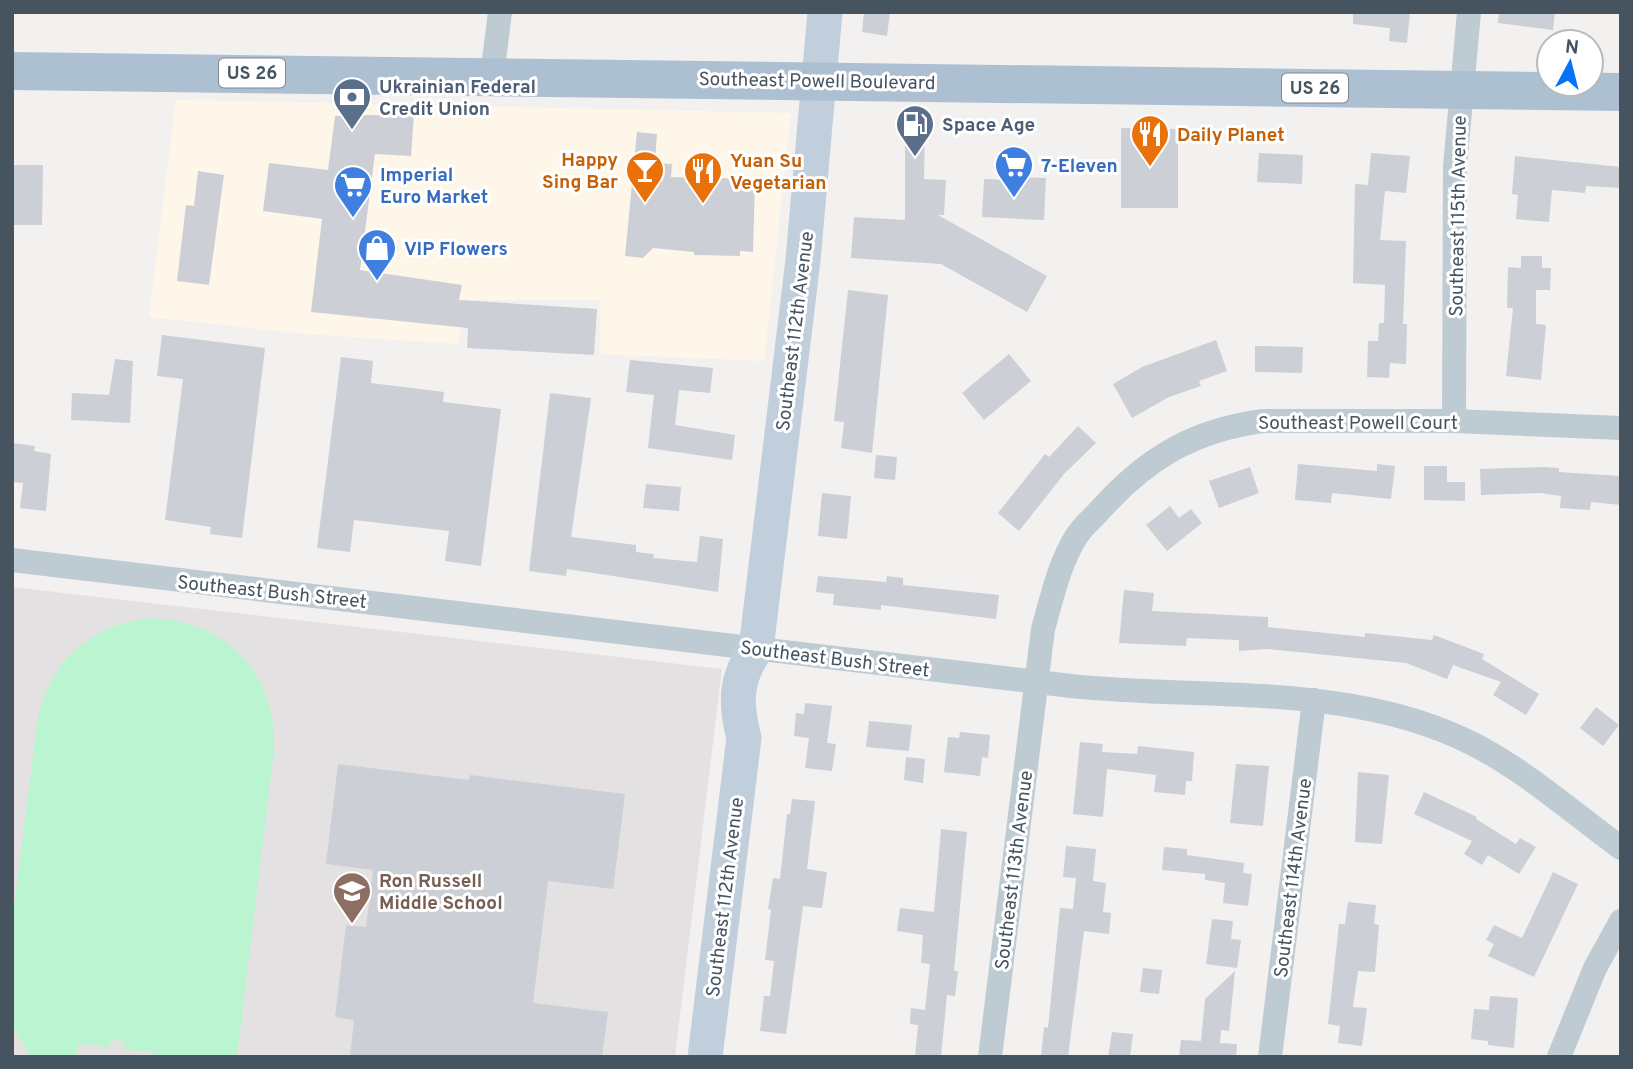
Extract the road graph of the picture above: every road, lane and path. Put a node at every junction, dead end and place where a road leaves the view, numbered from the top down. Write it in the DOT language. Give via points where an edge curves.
graph roads {
  1 [pos="500,12"];
  2 [pos="825,12"];
  3 [pos="1469,12"];
  4 [pos="12,71"];
  5 [pos="492,76"];
  6 [pos="817,80"];
  7 [pos="1460,91"];
  8 [pos="1621,92"];
  9 [pos="1454,421"];
  10 [pos="1621,428"];
  11 [pos="12,560"];
  12 [pos="755,649"];
  13 [pos="1037,682"];
  14 [pos="1314,700"];
  15 [pos="1621,848"];
  16 [pos="1621,922"];
  17 [pos="705,1057"];
  18 [pos="990,1057"];
  19 [pos="1270,1057"];
  20 [pos="1559,1057"];
  1 -- 5 [label="street"];
  2 -- 6 [label="street, Southeast 112th Avenue"];
  3 -- 7 [label="street, Southeast 115th Avenue"];
  4 -- 5 [label="main road, Southeast Powell Boulevard / US 26"];
  5 -- 6 [label="main road, Southeast Powell Boulevard / US 26"];
  6 -- 7 [label="main road, Southeast Powell Boulevard / US 26"];
  6 -- 12 [label="street, Southeast 112th Avenue" via="803,260"];
  7 -- 8 [label="main road, Southeast Powell Boulevard / US 26"];
  7 -- 9 [label="street, Southeast 115th Avenue" via="1455,166"];
  9 -- 10 [label="street, Southeast Powell Court"];
  9 -- 13 [label="street, Southeast Powell Court" via="1238,424 1191,439 1148,463 1076,537 1043,629"];
  11 -- 12 [label="street, Southeast Bush Street"];
  12 -- 13 [label="street, Southeast Bush Street"];
  12 -- 17 [label="street, Southeast 112th Avenue" via="767,671 760,714 744,738"];
  13 -- 14 [label="street, Southeast Bush Street" via="1133,693"];
  13 -- 18 [label="street, Southeast 113th Avenue"];
  14 -- 15 [label="street, Southeast Bush Street" via="1388,712 1474,744"];
  14 -- 19 [label="street, Southeast 114th Avenue"];
  16 -- 20 [label="street" via="1595,968"];
}
